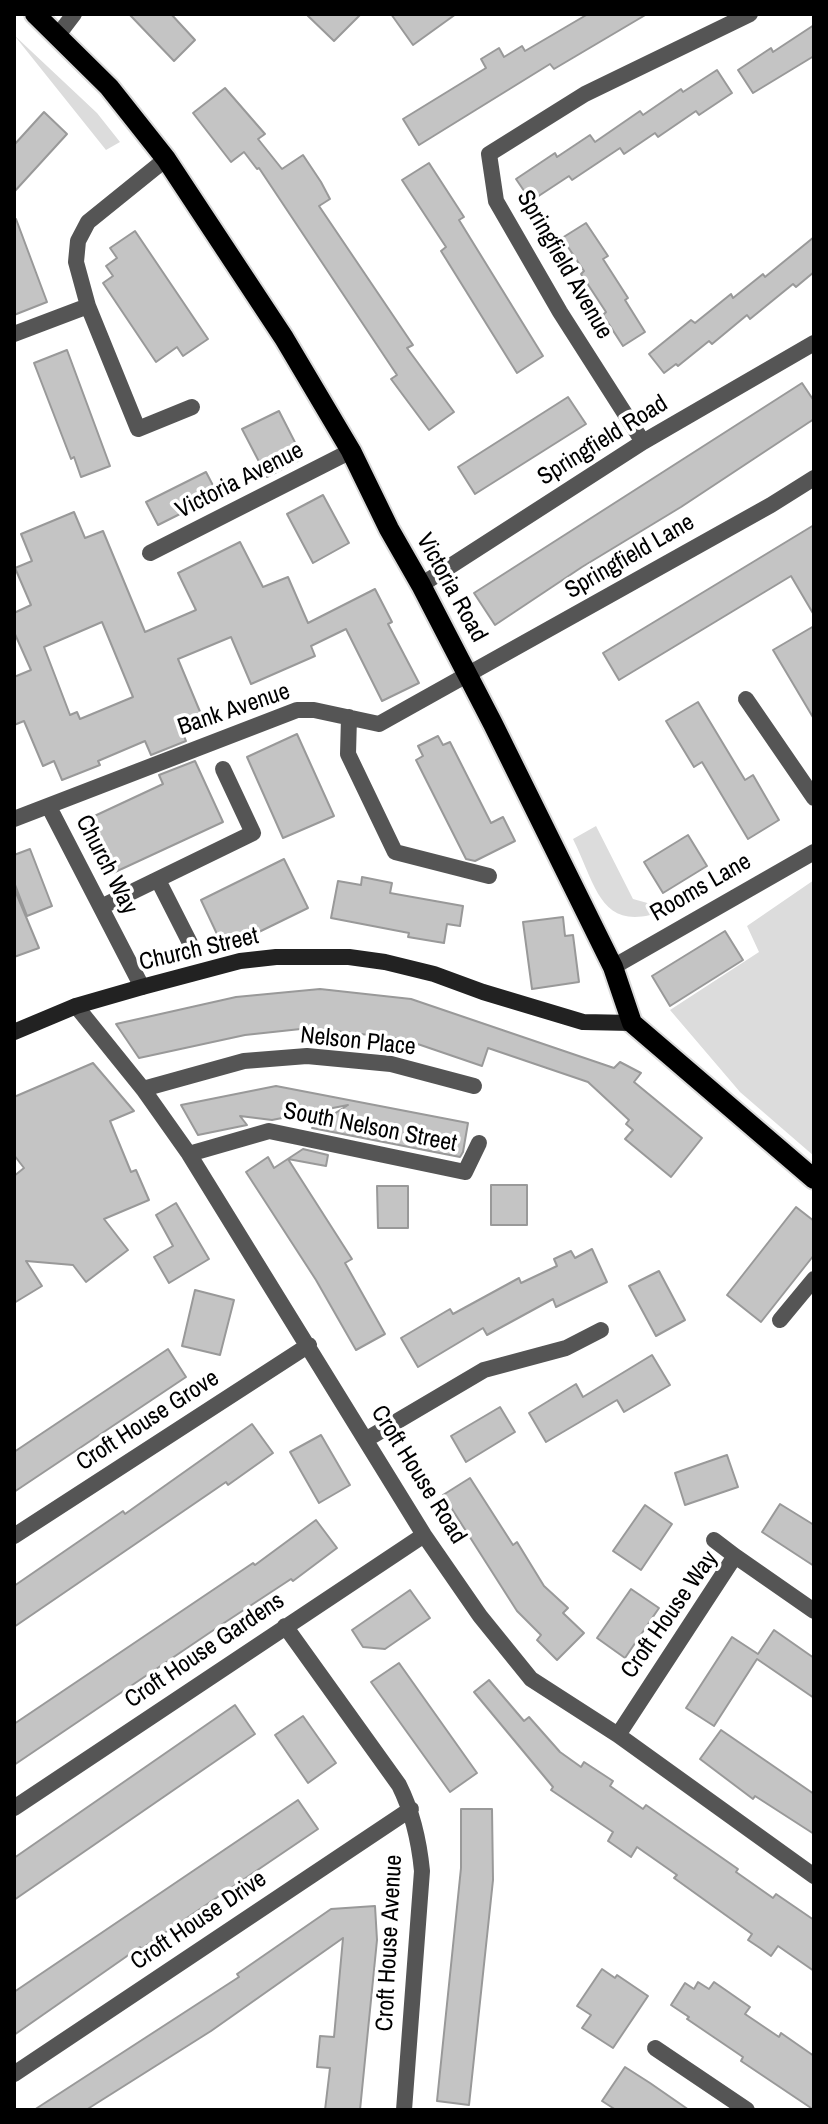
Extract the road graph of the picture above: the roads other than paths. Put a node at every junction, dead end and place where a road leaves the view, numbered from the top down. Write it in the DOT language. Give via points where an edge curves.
graph roads {
  1 [pos="35,14"];
  2 [pos="74,14"];
  3 [pos="750,14"];
  4 [pos="58,35"];
  5 [pos="166,159"];
  6 [pos="88,306"];
  7 [pos="14,334"];
  8 [pos="814,343"];
  9 [pos="192,407"];
  10 [pos="643,442"];
  11 [pos="351,451"];
  12 [pos="814,478"];
  13 [pos="150,553"];
  14 [pos="421,585"];
  15 [pos="469,676"];
  16 [pos="746,699"];
  17 [pos="349,717"];
  18 [pos="223,769"];
  19 [pos="814,798"];
  20 [pos="49,807"];
  21 [pos="14,819"];
  22 [pos="814,852"];
  23 [pos="489,876"];
  24 [pos="158,880"];
  25 [pos="101,907"];
  26 [pos="190,943"];
  27 [pos="613,967"];
  28 [pos="142,987"];
  29 [pos="76,1006"];
  30 [pos="632,1023"];
  31 [pos="14,1032"];
  32 [pos="474,1086"];
  33 [pos="143,1089"];
  34 [pos="479,1143"];
  35 [pos="189,1154"];
  36 [pos="814,1179"];
  37 [pos="814,1279"];
  38 [pos="780,1320"];
  39 [pos="601,1330"];
  40 [pos="309,1345"];
  41 [pos="367,1439"];
  42 [pos="424,1535"];
  43 [pos="14,1536"];
  44 [pos="714,1540"];
  45 [pos="735,1556"];
  46 [pos="814,1611"];
  47 [pos="285,1626"];
  48 [pos="618,1735"];
  49 [pos="14,1808"];
  50 [pos="411,1809"];
  51 [pos="814,1876"];
  52 [pos="655,2048"];
  53 [pos="14,2074"];
  54 [pos="404,2110"];
  55 [pos="747,2110"];
  1 -- 4 [label="main road, Victoria Road"];
  2 -- 4 [label="street"];
  3 -- 10 [label="street, Springfield Avenue" via="585,94 489,154 496,201"];
  4 -- 5 [label="main road, Victoria Road" via="109,87"];
  5 -- 6 [label="street" via="88,222 78,241 76,262"];
  5 -- 11 [label="main road, Victoria Road"];
  6 -- 7 [label="street"];
  6 -- 9 [label="street" via="138,429"];
  8 -- 10 [label="street, Springfield Road"];
  10 -- 14 [label="street, Springfield Road"];
  11 -- 13 [label="street, Victoria Avenue"];
  11 -- 14 [label="main road, Victoria Road"];
  12 -- 15 [label="street, Springfield Lane"];
  14 -- 15 [label="main road, Victoria Road"];
  15 -- 17 [label="street, Bank Avenue" via="379,724"];
  15 -- 27 [label="main road, Victoria Road"];
  16 -- 19 [label="street"];
  17 -- 20 [label="street, Bank Avenue" via="297,710"];
  17 -- 23 [label="street" via="348,754 395,852"];
  18 -- 24 [label="street" via="253,833"];
  20 -- 21 [label="street, Bank Avenue"];
  20 -- 25 [label="street, Church Way"];
  22 -- 27 [label="street, Rooms Lane"];
  24 -- 25 [label="street"];
  24 -- 26 [label="street"];
  25 -- 28 [label="street, Church Way"];
  27 -- 30 [label="main road, Victoria Road"];
  28 -- 29 [label="main road, Church Street"];
  28 -- 30 [label="main road, Church Street" via="240,961 349,957 434,974 583,1022"];
  29 -- 31 [label="main road, Church Street"];
  29 -- 33 [label="street, Croft House Road"];
  30 -- 36 [label="main road"];
  32 -- 33 [label="street, Nelson Place" via="391,1064 307,1056 244,1061"];
  33 -- 35 [label="street, Croft House Road"];
  34 -- 35 [label="street, South Nelson Street" via="465,1172 269,1131"];
  35 -- 40 [label="street, Croft House Road"];
  37 -- 38 [label="street"];
  39 -- 41 [label="street" via="566,1348 484,1370"];
  40 -- 41 [label="street, Croft House Road"];
  40 -- 43 [label="street, Croft House Grove"];
  41 -- 42 [label="street, Croft House Road"];
  42 -- 47 [label="street, Croft House Gardens"];
  42 -- 48 [label="street, Croft House Road" via="531,1679"];
  44 -- 45 [label="street"];
  45 -- 46 [label="street, Croft House Way"];
  45 -- 48 [label="street, Croft House Way"];
  47 -- 49 [label="street, Croft House Gardens"];
  47 -- 50 [label="street, Croft House Avenue"];
  48 -- 51 [label="street, Croft House Road"];
  50 -- 53 [label="street, Croft House Drive"];
  50 -- 54 [label="street, Croft House Avenue" via="422,1871"];
  52 -- 55 [label="street"];
}
